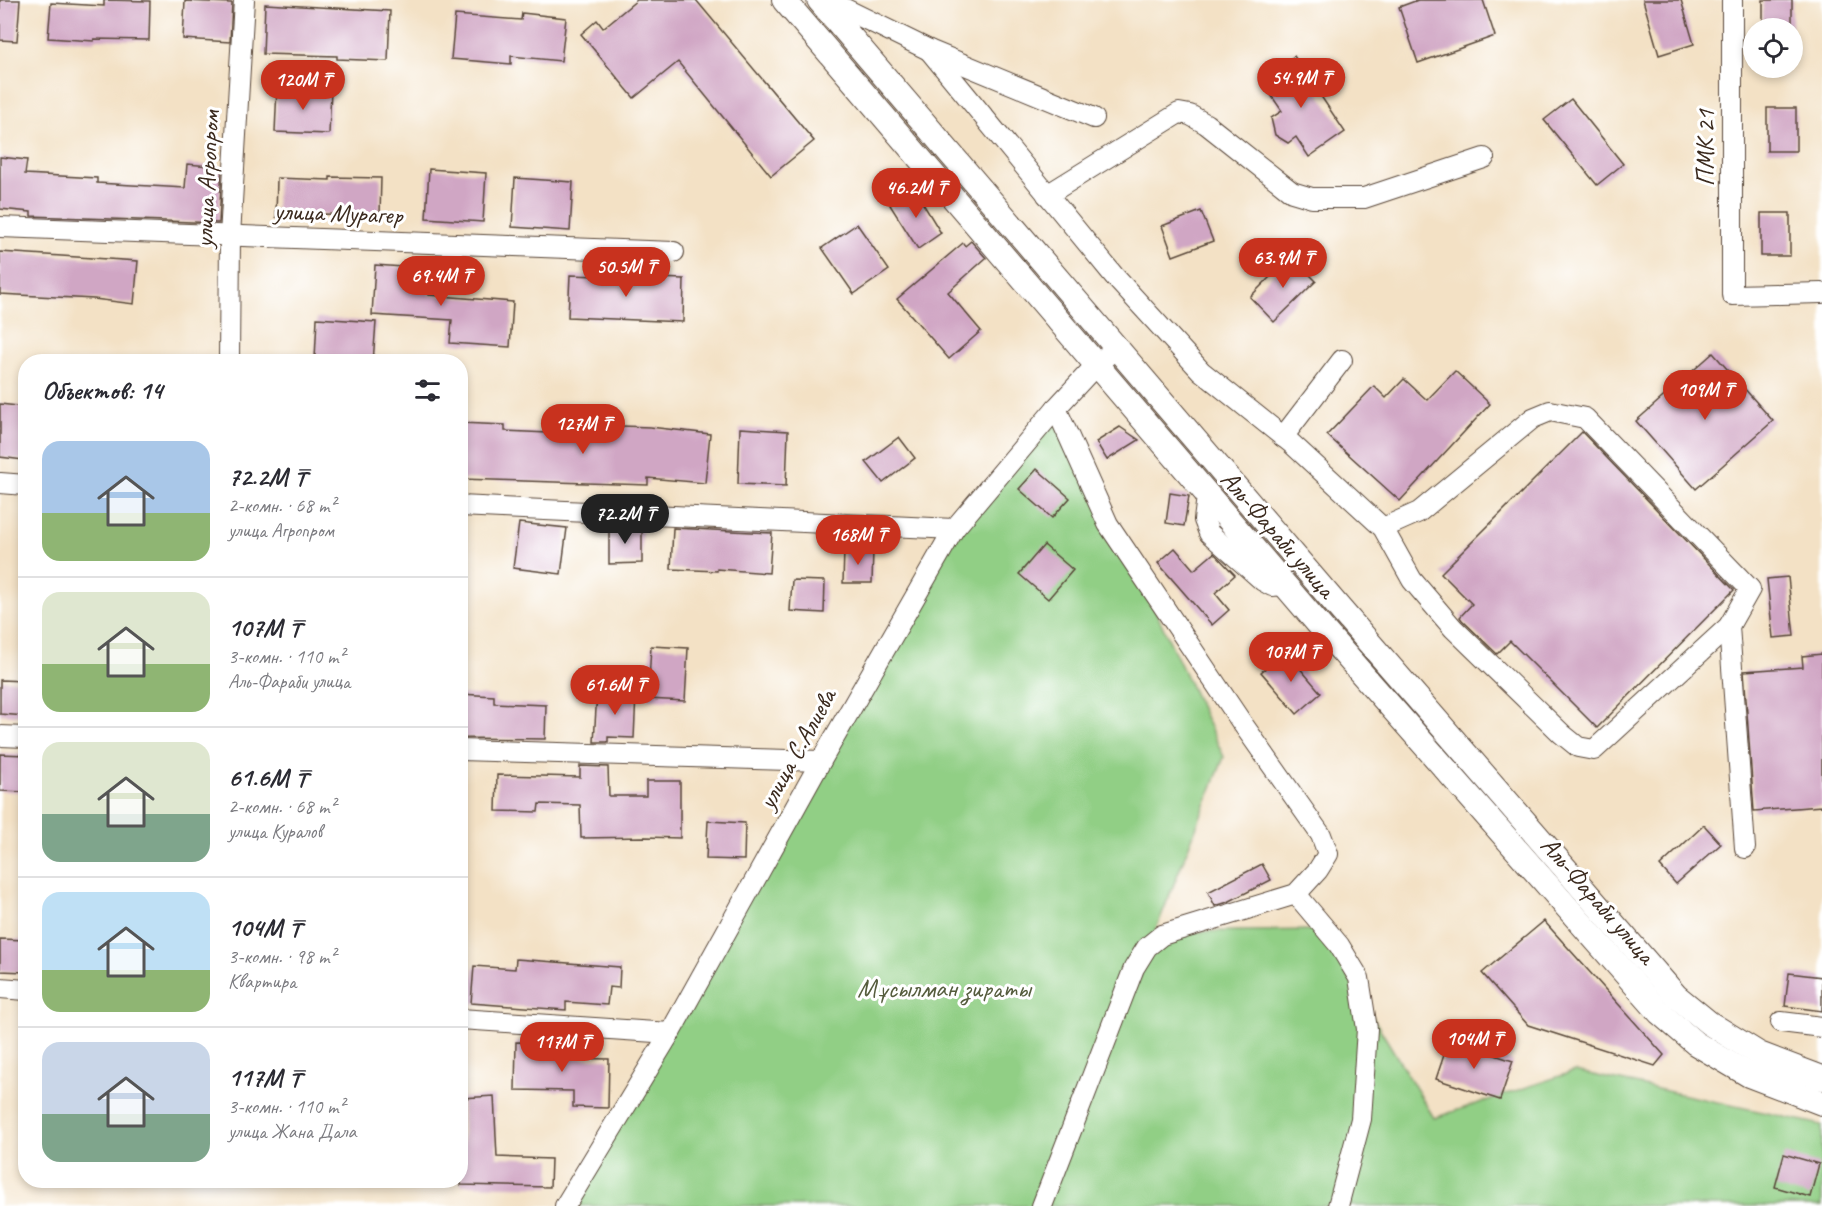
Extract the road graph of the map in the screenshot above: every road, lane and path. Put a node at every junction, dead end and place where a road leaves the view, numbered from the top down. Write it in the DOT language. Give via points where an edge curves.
graph roads {
  1 [pos="244,0"];
  2 [pos="784,0"];
  3 [pos="819,0"];
  4 [pos="827,0"];
  5 [pos="1732,0"];
  6 [pos="928,50"];
  7 [pos="1094,118"];
  8 [pos="1485,158"];
  9 [pos="1047,195"];
  10 [pos="0,227"];
  11 [pos="230,236"];
  12 [pos="674,252"];
  13 [pos="1822,293"];
  14 [pos="1116,348"];
  15 [pos="229,354"];
  16 [pos="1342,360"];
  17 [pos="1095,366"];
  18 [pos="1056,408"];
  19 [pos="1283,436"];
  20 [pos="0,483"];
  21 [pos="18,484"];
  22 [pos="468,506"];
  23 [pos="1383,528"];
  24 [pos="954,529"];
  25 [pos="1729,626"];
  26 [pos="0,736"];
  27 [pos="18,737"];
  28 [pos="468,750"];
  29 [pos="821,761"];
  30 [pos="1745,848"];
  31 [pos="1296,894"];
  32 [pos="0,988"];
  33 [pos="18,989"];
  34 [pos="468,1020"];
  35 [pos="1781,1022"];
  36 [pos="1822,1027"];
  37 [pos="670,1033"];
  38 [pos="1822,1078"];
  39 [pos="1822,1103"];
  40 [pos="565,1206"];
  41 [pos="1042,1206"];
  42 [pos="1338,1206"];
  1 -- 11 [label="street, улица Агропром"];
  2 -- 17 [label="main road, Аль-Фараби улица"];
  3 -- 14 [label="main road, Аль-Фараби улица"];
  4 -- 6 [label="street"];
  5 -- 13 [label="street, ПМК 21" via="1732,295"];
  6 -- 7 [label="street"];
  6 -- 9 [label="street"];
  8 -- 9 [label="street" via="1364,198 1312,198 1292,192 1206,124 1179,113"];
  9 -- 19 [label="street" via="1201,371"];
  10 -- 11 [label="street, улица Мурагер"];
  11 -- 12 [label="street, улица Мурагер"];
  11 -- 15 [label="street, улица Агропром"];
  14 -- 17 [label="street, улица С.Алиева"];
  14 -- 38 [label="main road, Аль-Фараби улица" via="1676,996 1709,1023 1760,1054"];
  16 -- 19 [label="street"];
  17 -- 18 [label="street, улица С.Алиева"];
  17 -- 39 [label="main road, Аль-Фараби улица" via="1660,1013 1695,1043 1749,1075"];
  18 -- 24 [label="street, улица С.Алиева"];
  18 -- 31 [label="street" via="1108,524 1321,836 1328,854"];
  19 -- 23 [label="street"];
  20 -- 21 [label="street"];
  22 -- 24 [label="street"];
  23 -- 25 [label="street" via="1412,580 1454,628 1578,747 1594,750"];
  23 -- 25 [label="street" via="1419,512 1533,418 1550,411 1585,418 1750,590"];
  24 -- 29 [label="street, улица С.Алиева"];
  25 -- 30 [label="street"];
  26 -- 27 [label="street"];
  28 -- 29 [label="street"];
  29 -- 37 [label="street, улица С.Алиева"];
  31 -- 41 [label="street" via="1162,935 1148,947 1134,968"];
  31 -- 42 [label="street" via="1339,945 1359,978 1367,1029 1362,1119"];
  32 -- 33 [label="street"];
  34 -- 37 [label="street"];
  35 -- 36 [label="street"];
  37 -- 40 [label="street, улица С.Алиева"];
}
